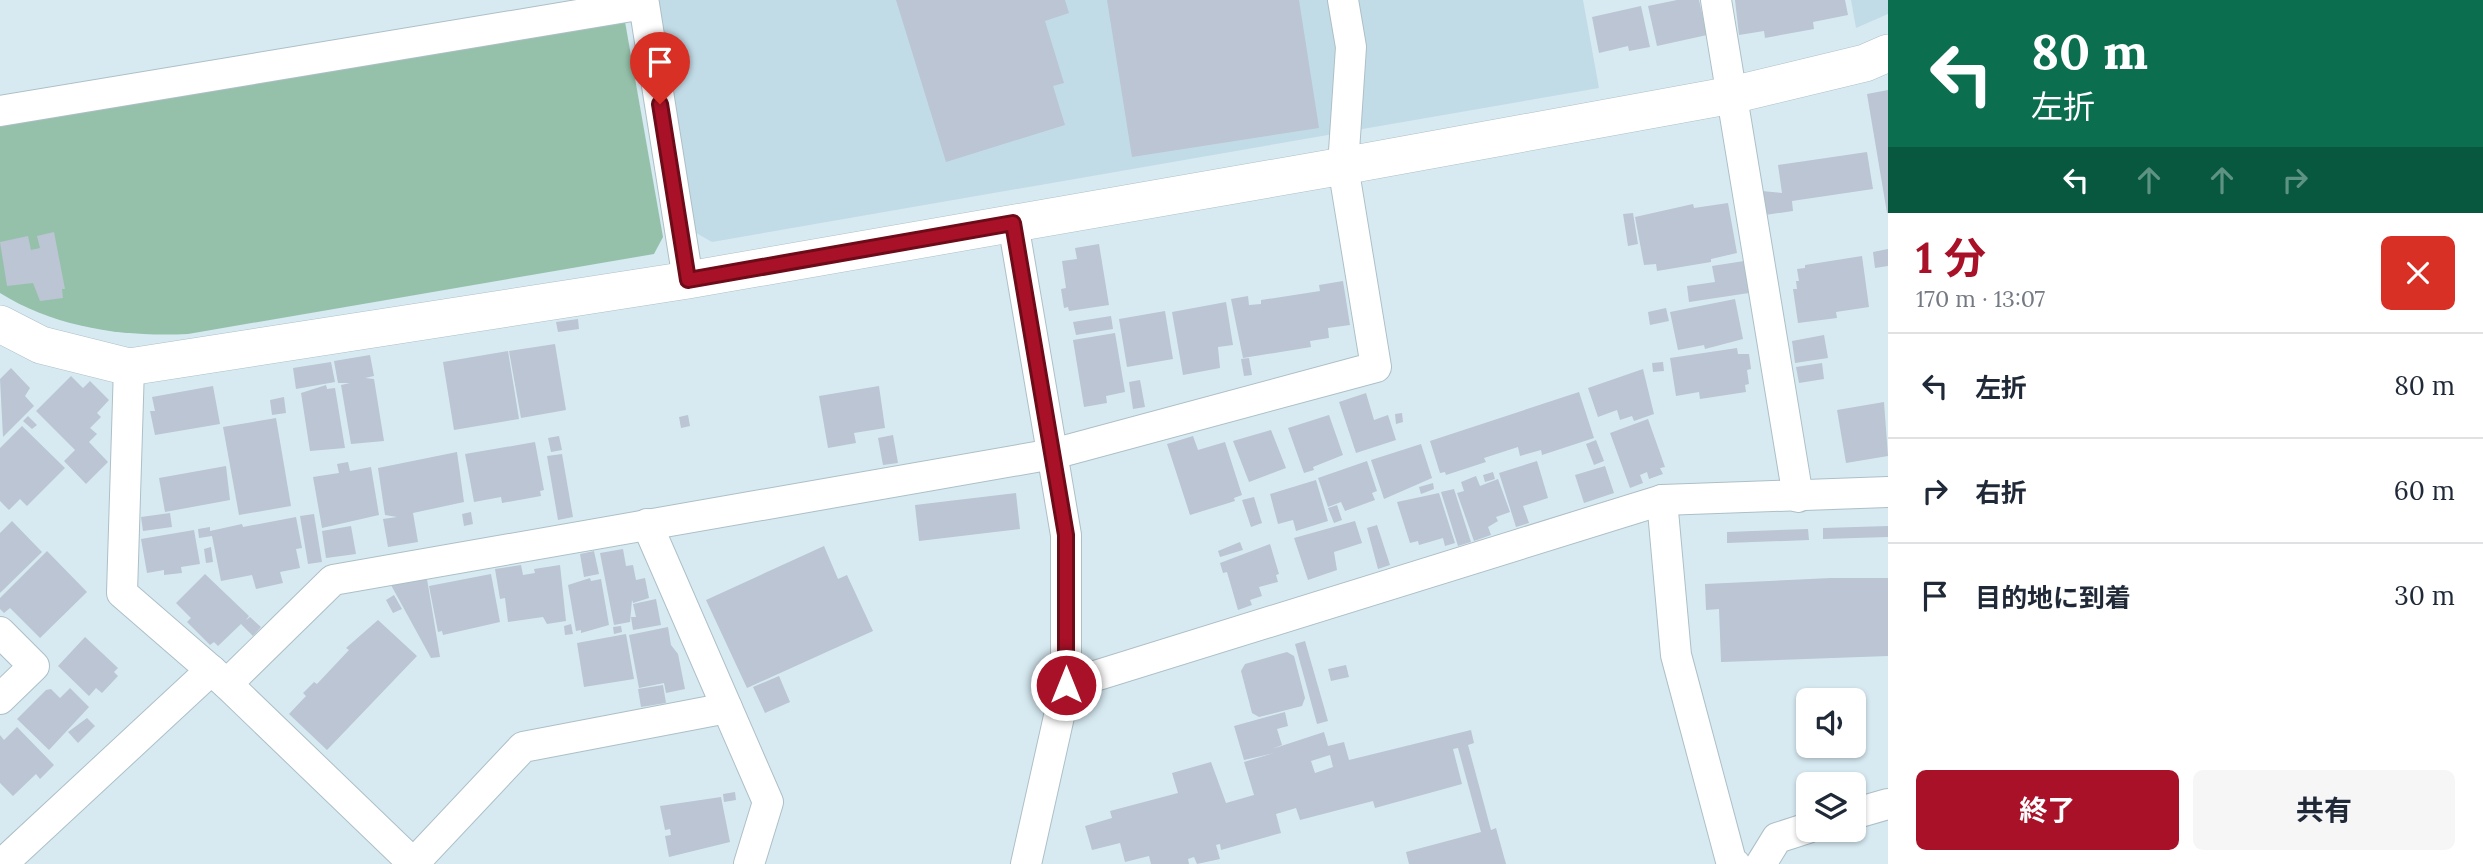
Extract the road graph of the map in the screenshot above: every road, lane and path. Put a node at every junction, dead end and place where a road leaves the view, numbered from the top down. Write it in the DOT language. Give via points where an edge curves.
graph roads {
  1 [pos="1343,0"];
  2 [pos="1716,0"];
  3 [pos="1888,53"];
  4 [pos="1732,95"];
  5 [pos="0,111"];
  6 [pos="1343,166"];
  7 [pos="1013,223"];
  8 [pos="688,280"];
  9 [pos="0,324"];
  10 [pos="129,367"];
  11 [pos="1053,454"];
  12 [pos="1888,492"];
  13 [pos="1798,497"];
  14 [pos="1662,500"];
  15 [pos="646,524"];
  16 [pos="0,632"];
  17 [pos="219,677"];
  18 [pos="1066,685"];
  19 [pos="0,699"];
  20 [pos="727,708"];
  21 [pos="1888,804"];
  22 [pos="1866,810"];
  23 [pos="1796,832"];
  24 [pos="1730,863"];
  25 [pos="2,864"];
  26 [pos="414,864"];
  27 [pos="749,864"];
  28 [pos="1026,864"];
  29 [pos="1760,864"];
  1 -- 6 [label="street" via="1351,47"];
  2 -- 4 [label="street"];
  3 -- 4 [label="street" via="1865,63"];
  4 -- 6 [label="street"];
  4 -- 13 [label="street"];
  5 -- 8 [label="street" via="644,4"];
  6 -- 7 [label="street"];
  6 -- 11 [label="street" via="1376,367"];
  7 -- 8 [label="street"];
  7 -- 11 [label="street"];
  8 -- 10 [label="street"];
  9 -- 10 [label="street" via="41,345"];
  10 -- 17 [label="street" via="122,593"];
  11 -- 15 [label="street"];
  11 -- 18 [label="street" via="1066,535"];
  12 -- 13 [label="street"];
  13 -- 14 [label="street"];
  14 -- 18 [label="street"];
  14 -- 24 [label="street" via="1676,655"];
  15 -- 17 [label="street" via="333,580"];
  15 -- 20 [label="street"];
  16 -- 19 [label="street" via="34,666"];
  17 -- 25 [label="street"];
  17 -- 26 [label="street"];
  18 -- 28 [label="street"];
  20 -- 26 [label="street" via="523,747"];
  20 -- 27 [label="street" via="768,802"];
  21 -- 22 [label="street"];
  23 -- 29 [label="street" via="1777,838"];
}
